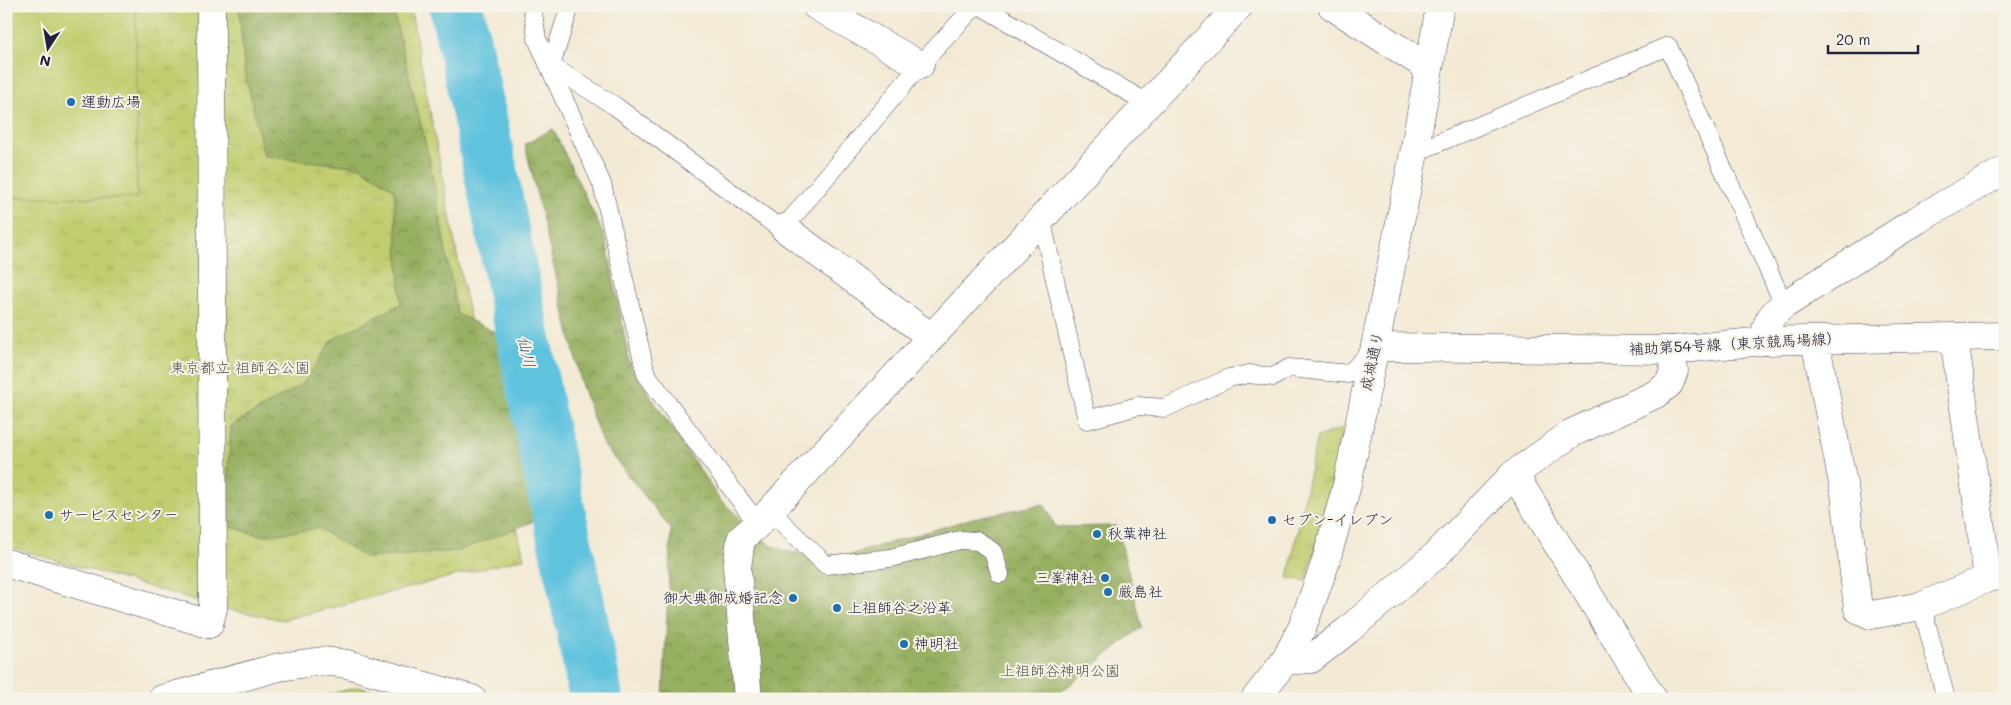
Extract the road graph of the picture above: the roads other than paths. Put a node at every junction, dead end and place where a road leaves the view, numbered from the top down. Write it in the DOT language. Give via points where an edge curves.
graph roads {
  1 [pos="212,6"];
  2 [pos="532,6"];
  3 [pos="570,6"];
  4 [pos="816,6"];
  5 [pos="975,6"];
  6 [pos="981,6"];
  7 [pos="1238,6"];
  8 [pos="1332,6"];
  9 [pos="1440,6"];
  10 [pos="548,64"];
  11 [pos="920,65"];
  12 [pos="1429,68"];
  13 [pos="1147,103"];
  14 [pos="1414,153"];
  15 [pos="2005,170"];
  16 [pos="1041,218"];
  17 [pos="784,228"];
  18 [pos="1784,305"];
  19 [pos="2005,336"];
  20 [pos="931,337"];
  21 [pos="1954,337"];
  22 [pos="1814,340"];
  23 [pos="1764,341"];
  24 [pos="1376,347"];
  25 [pos="1672,350"];
  26 [pos="1514,474"];
  27 [pos="764,517"];
  28 [pos="6,563"];
  29 [pos="1000,574"];
  30 [pos="1996,576"];
  31 [pos="1922,606"];
  32 [pos="1285,661"];
  33 [pos="162,699"];
  34 [pos="472,699"];
  35 [pos="748,699"];
  36 [pos="1255,699"];
  37 [pos="1653,699"];
  38 [pos="1946,699"];
  1 -- 28 [label="street" via="213,609 209,624"];
  2 -- 10 [label="lane" via="536,39"];
  3 -- 10 [label="lane" via="553,59"];
  4 -- 11 [label="street"];
  5 -- 11 [label="lane"];
  6 -- 13 [label="lane"];
  7 -- 13 [label="street"];
  8 -- 12 [label="street"];
  9 -- 12 [label="street, 成城通り"];
  10 -- 17 [label="lane" via="615,106 782,230"];
  10 -- 27 [label="lane" via="602,184 646,374"];
  11 -- 17 [label="lane"];
  12 -- 14 [label="street, 成城通り"];
  13 -- 16 [label="street"];
  14 -- 18 [label="lane" via="1668,46"];
  14 -- 24 [label="street, 成城通り"];
  15 -- 18 [label="street" via="1916,220"];
  16 -- 20 [label="street"];
  16 -- 24 [label="lane" via="1087,420 1138,406 1165,408 1229,378 1248,374 1273,377 1289,368 1349,374"];
  17 -- 20 [label="street"];
  18 -- 23 [label="street" via="1769,320"];
  19 -- 21 [label="street, 補助第54号線（東京競馬場線）"];
  20 -- 27 [label="street"];
  21 -- 22 [label="street, 補助第54号線（東京競馬場線）"];
  21 -- 30 [label="street"];
  22 -- 23 [label="street, 補助第54号線（東京競馬場線）"];
  22 -- 31 [label="street" via="1845,494 1858,608 1871,615"];
  23 -- 25 [label="street, 補助第54号線（東京競馬場線）"];
  24 -- 25 [label="street, 補助第54号線（東京競馬場線）"];
  24 -- 32 [label="street, 成城通り" via="1347,485 1325,564 1302,628"];
  25 -- 26 [label="street" via="1674,370 1669,384 1656,394 1572,433"];
  26 -- 32 [label="street" via="1435,556 1348,630 1311,659"];
  26 -- 37 [label="street"];
  27 -- 29 [label="lane" via="826,565 891,558 960,540 978,541 992,552"];
  27 -- 35 [label="street" via="742,539 737,568"];
  30 -- 31 [label="street"];
  31 -- 38 [label="lane"];
  32 -- 36 [label="street, 成城通り"];
  33 -- 34 [label="street" via="279,667 322,662 348,664"];
}
